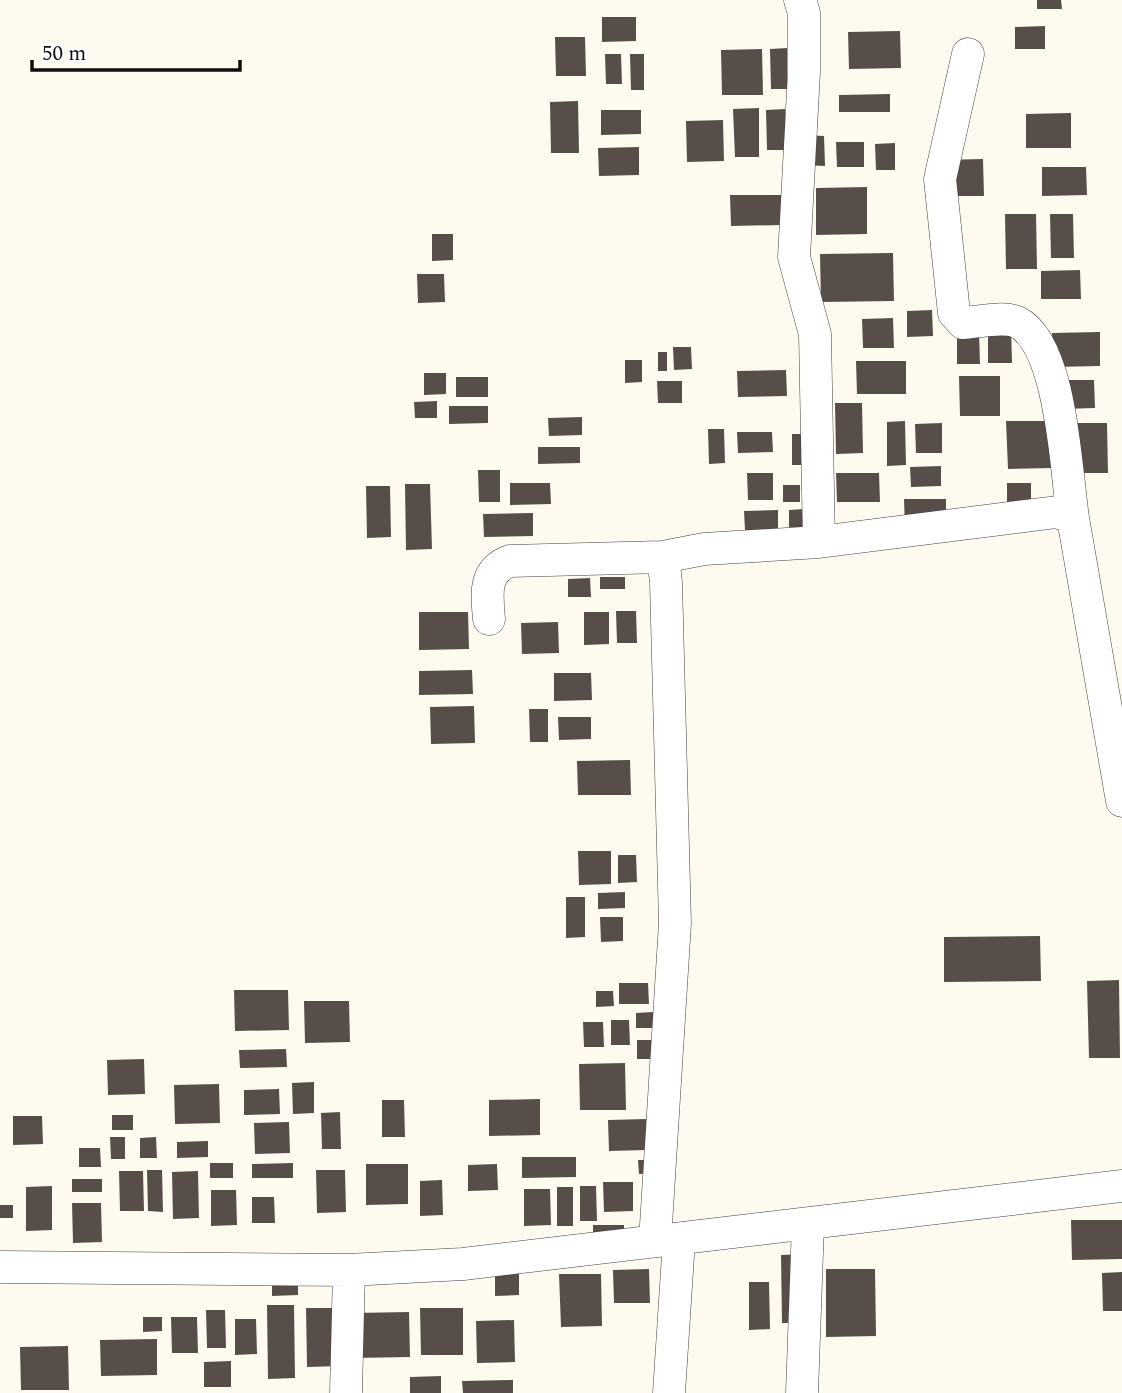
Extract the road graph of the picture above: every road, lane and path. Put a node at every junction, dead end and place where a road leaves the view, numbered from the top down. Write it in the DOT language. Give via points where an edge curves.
graph roads {
  1 [pos="800,0"];
  2 [pos="968,54"];
  3 [pos="1073,518"];
  4 [pos="819,542"];
  5 [pos="663,557"];
  6 [pos="489,619"];
  7 [pos="1122,801"];
  8 [pos="1122,1186"];
  9 [pos="808,1224"];
  10 [pos="667,1240"];
  11 [pos="0,1267"];
  12 [pos="349,1270"];
  13 [pos="346,1393"];
  14 [pos="669,1393"];
  15 [pos="802,1393"];
  1 -- 4 [label="street" via="804,72 794,257 815,334"];
  2 -- 3 [label="street" via="940,179 954,313 963,323 1014,320 1030,331 1041,348 1055,393"];
  3 -- 4 [label="street" via="1057,512"];
  3 -- 7 [label="street"];
  4 -- 5 [label="street" via="705,549"];
  5 -- 6 [label="street" via="510,561 496,566 489,577"];
  5 -- 10 [label="street" via="675,923"];
  8 -- 9 [label="street"];
  9 -- 10 [label="street"];
  9 -- 15 [label="street"];
  10 -- 12 [label="street" via="463,1264"];
  10 -- 14 [label="street"];
  11 -- 12 [label="street"];
  12 -- 13 [label="street"];
}
